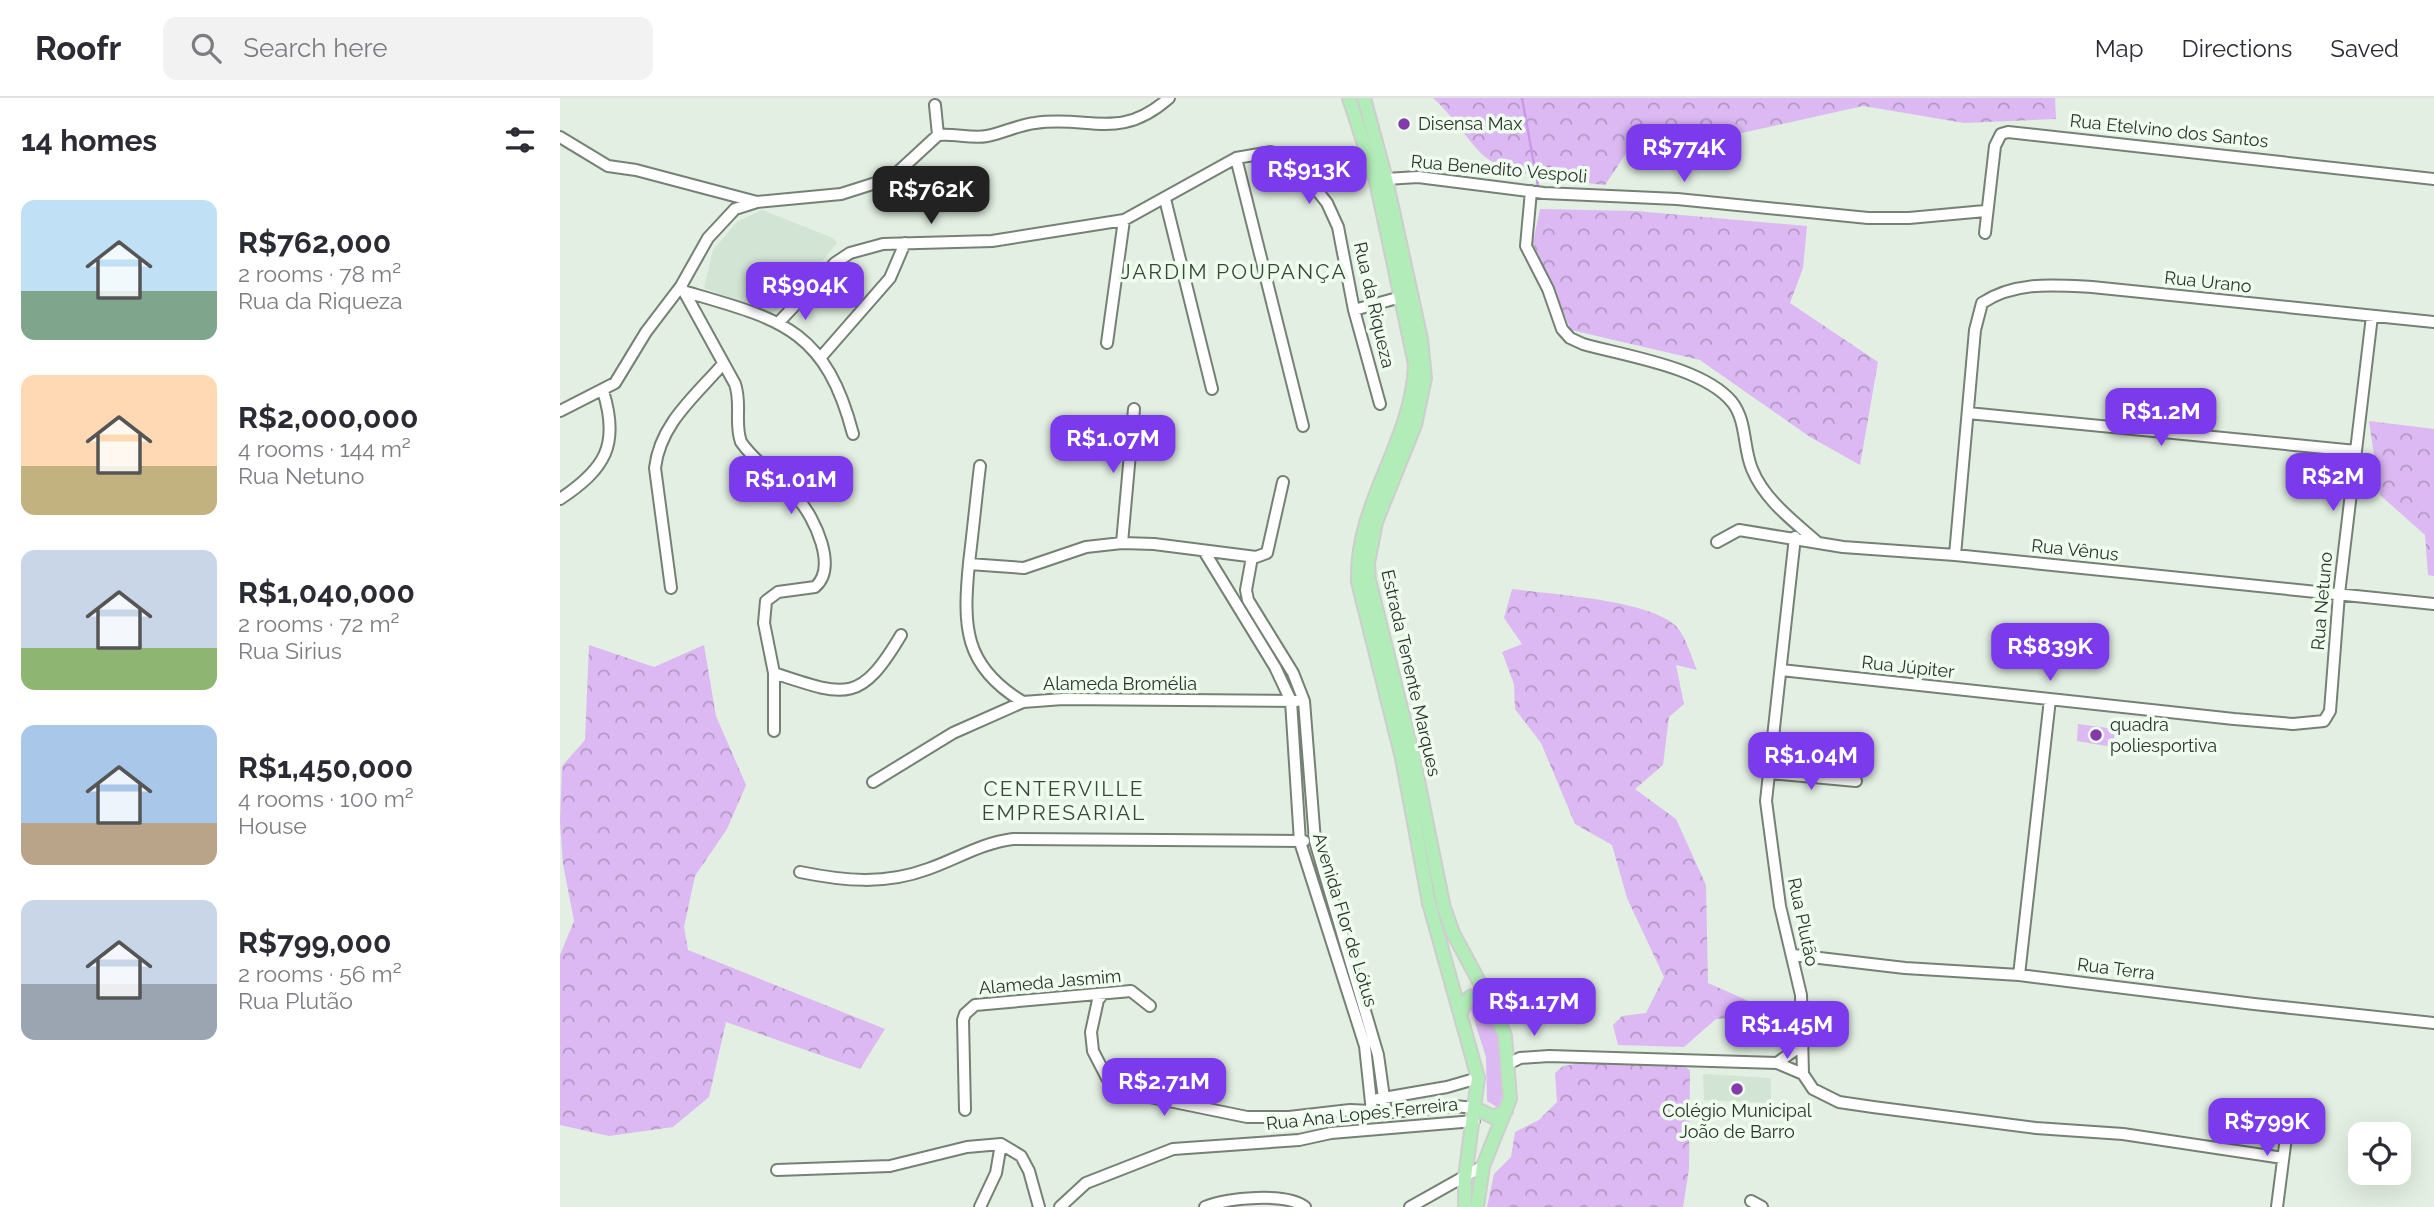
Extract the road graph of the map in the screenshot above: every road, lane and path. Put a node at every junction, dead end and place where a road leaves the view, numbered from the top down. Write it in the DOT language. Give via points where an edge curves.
graph roads {
  1 [pos="1169,98"];
  2 [pos="1349,98"];
  3 [pos="1364,98"];
  4 [pos="935,105"];
  5 [pos="938,135"];
  6 [pos="560,137"];
  7 [pos="1236,158"];
  8 [pos="1386,179"];
  9 [pos="2434,180"];
  10 [pos="1531,191"];
  11 [pos="1165,199"];
  12 [pos="757,202"];
  13 [pos="1985,211"];
  14 [pos="1124,220"];
  15 [pos="1985,233"];
  16 [pos="905,243"];
  17 [pos="682,288"];
  18 [pos="1401,297"];
  19 [pos="1354,310"];
  20 [pos="2372,316"];
  21 [pos="780,321"];
  22 [pos="2434,322"];
  23 [pos="1107,342"];
  24 [pos="821,358"];
  25 [pos="723,365"];
  26 [pos="1212,389"];
  27 [pos="603,391"];
  28 [pos="1380,404"];
  29 [pos="1134,409"];
  30 [pos="560,411"];
  31 [pos="1968,413"];
  32 [pos="1303,426"];
  33 [pos="853,434"];
  34 [pos="2356,451"];
  35 [pos="980,466"];
  36 [pos="1283,482"];
  37 [pos="560,499"];
  38 [pos="1795,537"];
  39 [pos="1717,542"];
  40 [pos="1818,542"];
  41 [pos="1122,543"];
  42 [pos="1204,551"];
  43 [pos="1955,555"];
  44 [pos="1252,557"];
  45 [pos="969,564"];
  46 [pos="671,588"];
  47 [pos="2339,594"];
  48 [pos="2434,604"];
  49 [pos="901,635"];
  50 [pos="1781,670"];
  51 [pos="774,673"];
  52 [pos="2050,699"];
  53 [pos="1291,701"];
  54 [pos="1304,701"];
  55 [pos="1023,702"];
  56 [pos="2323,721"];
  57 [pos="774,731"];
  58 [pos="1769,773"];
  59 [pos="1856,781"];
  60 [pos="873,782"];
  61 [pos="1315,841"];
  62 [pos="1300,842"];
  63 [pos="800,872"];
  64 [pos="1794,956"];
  65 [pos="2019,975"];
  66 [pos="1103,994"];
  67 [pos="1491,1005"];
  68 [pos="1150,1006"];
  69 [pos="1461,1013"];
  70 [pos="2434,1023"];
  71 [pos="1506,1044"];
  72 [pos="1802,1045"];
  73 [pos="1549,1056"];
  74 [pos="1508,1063"];
  75 [pos="1777,1063"];
  76 [pos="1804,1074"];
  77 [pos="1478,1078"];
  78 [pos="1462,1083"];
  79 [pos="1384,1097"];
  80 [pos="1372,1107"];
  81 [pos="965,1110"];
  82 [pos="1506,1111"];
  83 [pos="1385,1112"];
  84 [pos="1471,1112"];
  85 [pos="2289,1114"];
  86 [pos="1001,1144"];
  87 [pos="2283,1158"];
  88 [pos="1483,1166"];
  89 [pos="777,1170"];
  90 [pos="1465,1177"];
  91 [pos="1751,1201"];
  92 [pos="980,1207"];
  93 [pos="1039,1207"];
  94 [pos="1060,1207"];
  95 [pos="1205,1207"];
  96 [pos="1305,1207"];
  97 [pos="1410,1207"];
  98 [pos="1465,1207"];
  99 [pos="1477,1207"];
  100 [pos="1762,1207"];
  101 [pos="2277,1207"];
  1 -- 5 [label="street" via="1128,124 1041,122 985,137"];
  2 -- 18 [label="main road, Estrada Tenente Marques" via="1376,181"];
  3 -- 8 [label="main road, Estrada Tenente Marques"];
  4 -- 5 [label="street"];
  5 -- 12 [label="street" via="882,181 841,194"];
  6 -- 12 [label="street" via="608,166"];
  7 -- 11 [label="street, Rua da Riqueza"];
  7 -- 19 [label="street, Rua da Riqueza" via="1271,152 1288,158 1313,183 1338,227"];
  7 -- 32 [label="street"];
  8 -- 10 [label="street, Rua Benedito Vespoli" via="1418,177"];
  8 -- 67 [label="main road, Estrada Tenente Marques" via="1421,339 1425,378 1415,425 1376,522 1369,580 1413,756 1444,908"];
  9 -- 13 [label="street, Rua Etelvino dos Santos" via="2008,132 1997,139"];
  10 -- 13 [label="street, Rua Benedito Vespoli" via="1677,199 1868,218"];
  10 -- 40 [label="street" via="1526,246 1565,334 1583,344 1698,378 1731,402 1739,414 1758,481 1780,510"];
  11 -- 14 [label="street, Rua da Riqueza"];
  11 -- 26 [label="street"];
  12 -- 17 [label="street" via="735,209 721,222 696,256"];
  13 -- 15 [label="street, Rua Etelvino dos Santos"];
  14 -- 16 [label="street, Rua da Riqueza" via="992,241"];
  14 -- 23 [label="street"];
  16 -- 21 [label="street, Rua da Riqueza" via="850,253"];
  16 -- 24 [label="street" via="890,278"];
  17 -- 21 [label="street"];
  17 -- 25 [label="street"];
  17 -- 27 [label="street" via="646,332 625,369"];
  18 -- 19 [label="street"];
  18 -- 69 [label="main road, Estrada Tenente Marques" via="1414,356 1413,388 1364,520 1358,582 1402,758 1429,903"];
  19 -- 28 [label="street, Rua da Riqueza"];
  20 -- 22 [label="street, Rua Urano"];
  20 -- 31 [label="street, Rua Urano" via="2042,285 1996,293 1982,303 1975,330"];
  20 -- 34 [label="street, Rua Netuno"];
  21 -- 24 [label="street"];
  24 -- 33 [label="street" via="843,395"];
  25 -- 46 [label="street" via="670,424 657,452 655,468"];
  25 -- 51 [label="street" via="740,398 741,442 801,501 825,559 826,572 816,587 778,592 766,601 764,623"];
  27 -- 30 [label="street"];
  27 -- 37 [label="street" via="610,423 609,447 589,477"];
  29 -- 41 [label="street"];
  31 -- 34 [label="street"];
  31 -- 43 [label="street"];
  34 -- 47 [label="street, Rua Netuno"];
  35 -- 45 [label="street"];
  36 -- 44 [label="street" via="1267,553"];
  38 -- 39 [label="street, Rua Vênus" via="1739,530"];
  38 -- 40 [label="street, Rua Vênus"];
  38 -- 50 [label="street, Rua Plutão"];
  40 -- 43 [label="street, Rua Vênus"];
  41 -- 42 [label="street"];
  41 -- 45 [label="street" via="1086,547 1024,568"];
  42 -- 44 [label="street"];
  42 -- 53 [label="street, Avenida Flor de Lótus"];
  43 -- 47 [label="street, Rua Vênus"];
  44 -- 54 [label="street, Avenida Flor de Lótus" via="1248,600 1293,673"];
  45 -- 55 [label="street" via="965,612 972,651 997,683"];
  47 -- 48 [label="street, Rua Vênus"];
  47 -- 56 [label="street, Rua Netuno" via="2330,711"];
  49 -- 51 [label="street" via="880,669 860,687 830,690"];
  50 -- 52 [label="street, Rua Júpiter"];
  50 -- 58 [label="street, Rua Plutão"];
  51 -- 57 [label="street"];
  52 -- 56 [label="street, Rua Júpiter" via="2293,724"];
  52 -- 65 [label="street"];
  53 -- 54 [label="street, Alameda Bromélia"];
  53 -- 55 [label="street, Alameda Bromélia"];
  53 -- 62 [label="street, Avenida Flor de Lótus"];
  54 -- 61 [label="street, Avenida Flor de Lótus"];
  55 -- 60 [label="street, Alameda Bromélia" via="953,733"];
  58 -- 59 [label="street"];
  58 -- 64 [label="street, Rua Plutão" via="1767,824 1780,906"];
  61 -- 62 [label="street"];
  61 -- 79 [label="street, Avenida Flor de Lótus" via="1374,1040"];
  62 -- 63 [label="street" via="1013,839 986,843 931,869 892,879 850,880"];
  62 -- 80 [label="street, Avenida Flor de Lótus" via="1365,1046"];
  64 -- 65 [label="street, Rua Terra"];
  64 -- 72 [label="street, Rua Plutão"];
  65 -- 70 [label="street, Rua Terra"];
  66 -- 68 [label="street, Alameda Jasmim" via="1131,991"];
  66 -- 80 [label="street" via="1092,1024 1093,1051 1107,1078 1120,1088 1247,1117"];
  66 -- 81 [label="street, Alameda Jasmim" via="985,1002 969,1009 962,1030"];
  67 -- 69 [label="main road" via="1470,996"];
  67 -- 71 [label="main road, Estrada Tenente Marques"];
  69 -- 77 [label="main road, Estrada Tenente Marques"];
  71 -- 73 [label="street" via="1520,1052"];
  71 -- 74 [label="main road, Estrada Tenente Marques"];
  72 -- 75 [label="street"];
  72 -- 76 [label="street, Rua Plutão"];
  73 -- 74 [label="street"];
  73 -- 75 [label="street"];
  74 -- 82 [label="main road, Estrada Tenente Marques"];
  75 -- 76 [label="street"];
  76 -- 87 [label="street" via="1813,1089 1850,1104"];
  77 -- 78 [label="street"];
  77 -- 84 [label="main road, Estrada Tenente Marques"];
  78 -- 79 [label="street"];
  78 -- 84 [label="street" via="1458,1093"];
  79 -- 80 [label="street"];
  79 -- 83 [label="street, Avenida Flor de Lótus"];
  80 -- 83 [label="street"];
  82 -- 84 [label="main road" via="1493,1117"];
  82 -- 88 [label="main road, Estrada Tenente Marques"];
  83 -- 84 [label="street"];
  84 -- 90 [label="main road, Estrada Tenente Marques"];
  84 -- 94 [label="street, Rua Ana Lopes Ferreira" via="1299,1140 1173,1149 1086,1184"];
  85 -- 87 [label="street"];
  86 -- 89 [label="street" via="967,1147 890,1166"];
  86 -- 92 [label="street" via="996,1173"];
  86 -- 93 [label="street" via="1021,1156"];
  87 -- 101 [label="street"];
  88 -- 90 [label="street"];
  88 -- 99 [label="main road, Estrada Tenente Marques"];
  90 -- 97 [label="street"];
  90 -- 98 [label="main road, Estrada Tenente Marques"];
  91 -- 100 [label="street"];
  95 -- 96 [label="street" via="1219,1201 1279,1198"];
}
